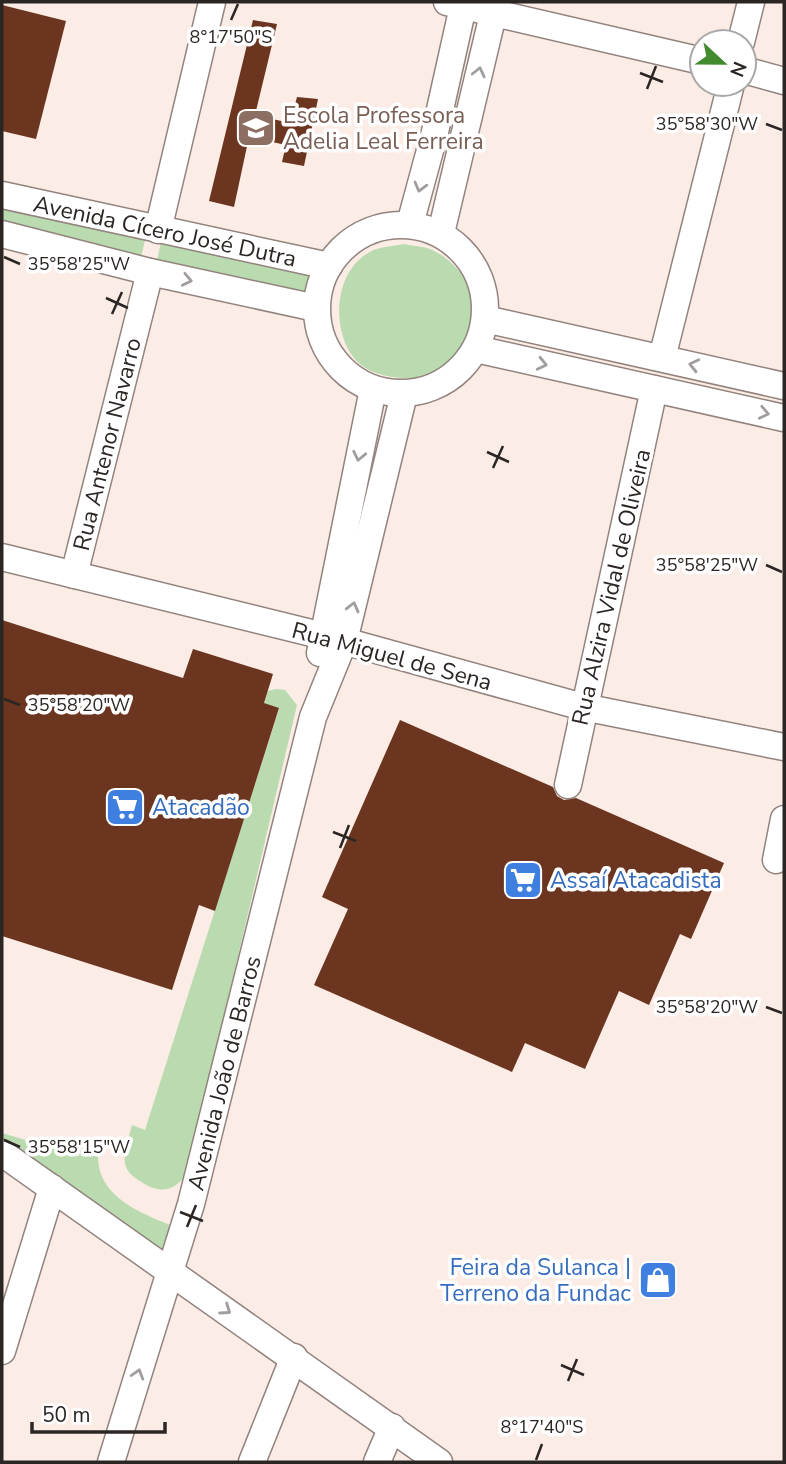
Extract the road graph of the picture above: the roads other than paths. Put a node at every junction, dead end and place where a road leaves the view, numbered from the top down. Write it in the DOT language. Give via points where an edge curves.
graph roads {
  1 [pos="212,2"];
  2 [pos="751,2"];
  3 [pos="458,3"];
  4 [pos="495,7"];
  5 [pos="744,28"];
  6 [pos="688,57"];
  7 [pos="758,74"];
  8 [pos="784,80"];
  9 [pos="727,98"];
  10 [pos="12,197"];
  11 [pos="410,224"];
  12 [pos="158,230"];
  13 [pos="441,233"];
  14 [pos="7,236"];
  15 [pos="329,266"];
  16 [pos="150,272"];
  17 [pos="316,309"];
  18 [pos="485,318"];
  19 [pos="476,348"];
  20 [pos="662,358"];
  21 [pos="784,386"];
  22 [pos="373,389"];
  23 [pos="654,389"];
  24 [pos="404,394"];
  25 [pos="784,418"];
  26 [pos="2,557"];
  27 [pos="74,575"];
  28 [pos="333,639"];
  29 [pos="583,707"];
  30 [pos="784,747"];
  31 [pos="568,785"];
  32 [pos="784,818"];
  33 [pos="776,860"];
  34 [pos="2,1153"];
  35 [pos="52,1188"];
  36 [pos="170,1271"];
  37 [pos="2,1351"];
  38 [pos="294,1357"];
  39 [pos="392,1427"];
  40 [pos="111,1462"];
  41 [pos="253,1462"];
  42 [pos="377,1462"];
  43 [pos="439,1462"];
  1 -- 12 [label="street"];
  2 -- 5 [label="street"];
  3 -- 4 [label="street"];
  3 -- 11 [label="street, one-way" via="435,132"];
  4 -- 6 [label="street"];
  13 -- 4 [label="street, one-way"];
  7 -- 8 [label="street"];
  9 -- 20 [label="street"];
  10 -- 12 [label="street, Avenida Cícero José Dutra"];
  10 -- 14 [label="street"];
  11 -- 13 [label="street"];
  11 -- 15 [label="street" via="383,225 361,234 341,248"];
  12 -- 15 [label="street, Avenida Cícero José Dutra"];
  13 -- 18 [label="street" via="462,249 477,271 485,296"];
  14 -- 16 [label="street, Avenida Cícero José Dutra"];
  15 -- 17 [label="street"];
  16 -- 17 [label="street, Avenida Cícero José Dutra, one-way"];
  16 -- 27 [label="street, Rua Antenor Navarro"];
  17 -- 22 [label="street" via="320,334 332,358 350,377"];
  18 -- 19 [label="street"];
  18 -- 20 [label="street"];
  19 -- 23 [label="street, one-way"];
  19 -- 24 [label="street" via="457,372 433,388"];
  21 -- 20 [label="street, one-way"];
  22 -- 24 [label="street"];
  22 -- 28 [label="street, Avenida João de Barros, one-way"];
  23 -- 25 [label="street, one-way"];
  23 -- 29 [label="street, Rua Alzira Vidal de Oliveira"];
  28 -- 24 [label="street, Avenida João de Barros, one-way"];
  26 -- 27 [label="street, Rua Miguel de Sena"];
  27 -- 28 [label="street, Rua Miguel de Sena"];
  28 -- 29 [label="street, Rua Miguel de Sena"];
  28 -- 36 [label="street, Avenida João de Barros" via="191,1205"];
  29 -- 30 [label="street, Rua Miguel de Sena"];
  29 -- 31 [label="street, Rua Alzira Vidal de Oliveira"];
  32 -- 33 [label="street"];
  34 -- 35 [label="street"];
  35 -- 36 [label="street"];
  35 -- 37 [label="street"];
  36 -- 38 [label="street, one-way"];
  40 -- 36 [label="street, Avenida João de Barros, one-way"];
  38 -- 39 [label="street"];
  38 -- 41 [label="street"];
  39 -- 42 [label="street"];
  39 -- 43 [label="street"];
}
